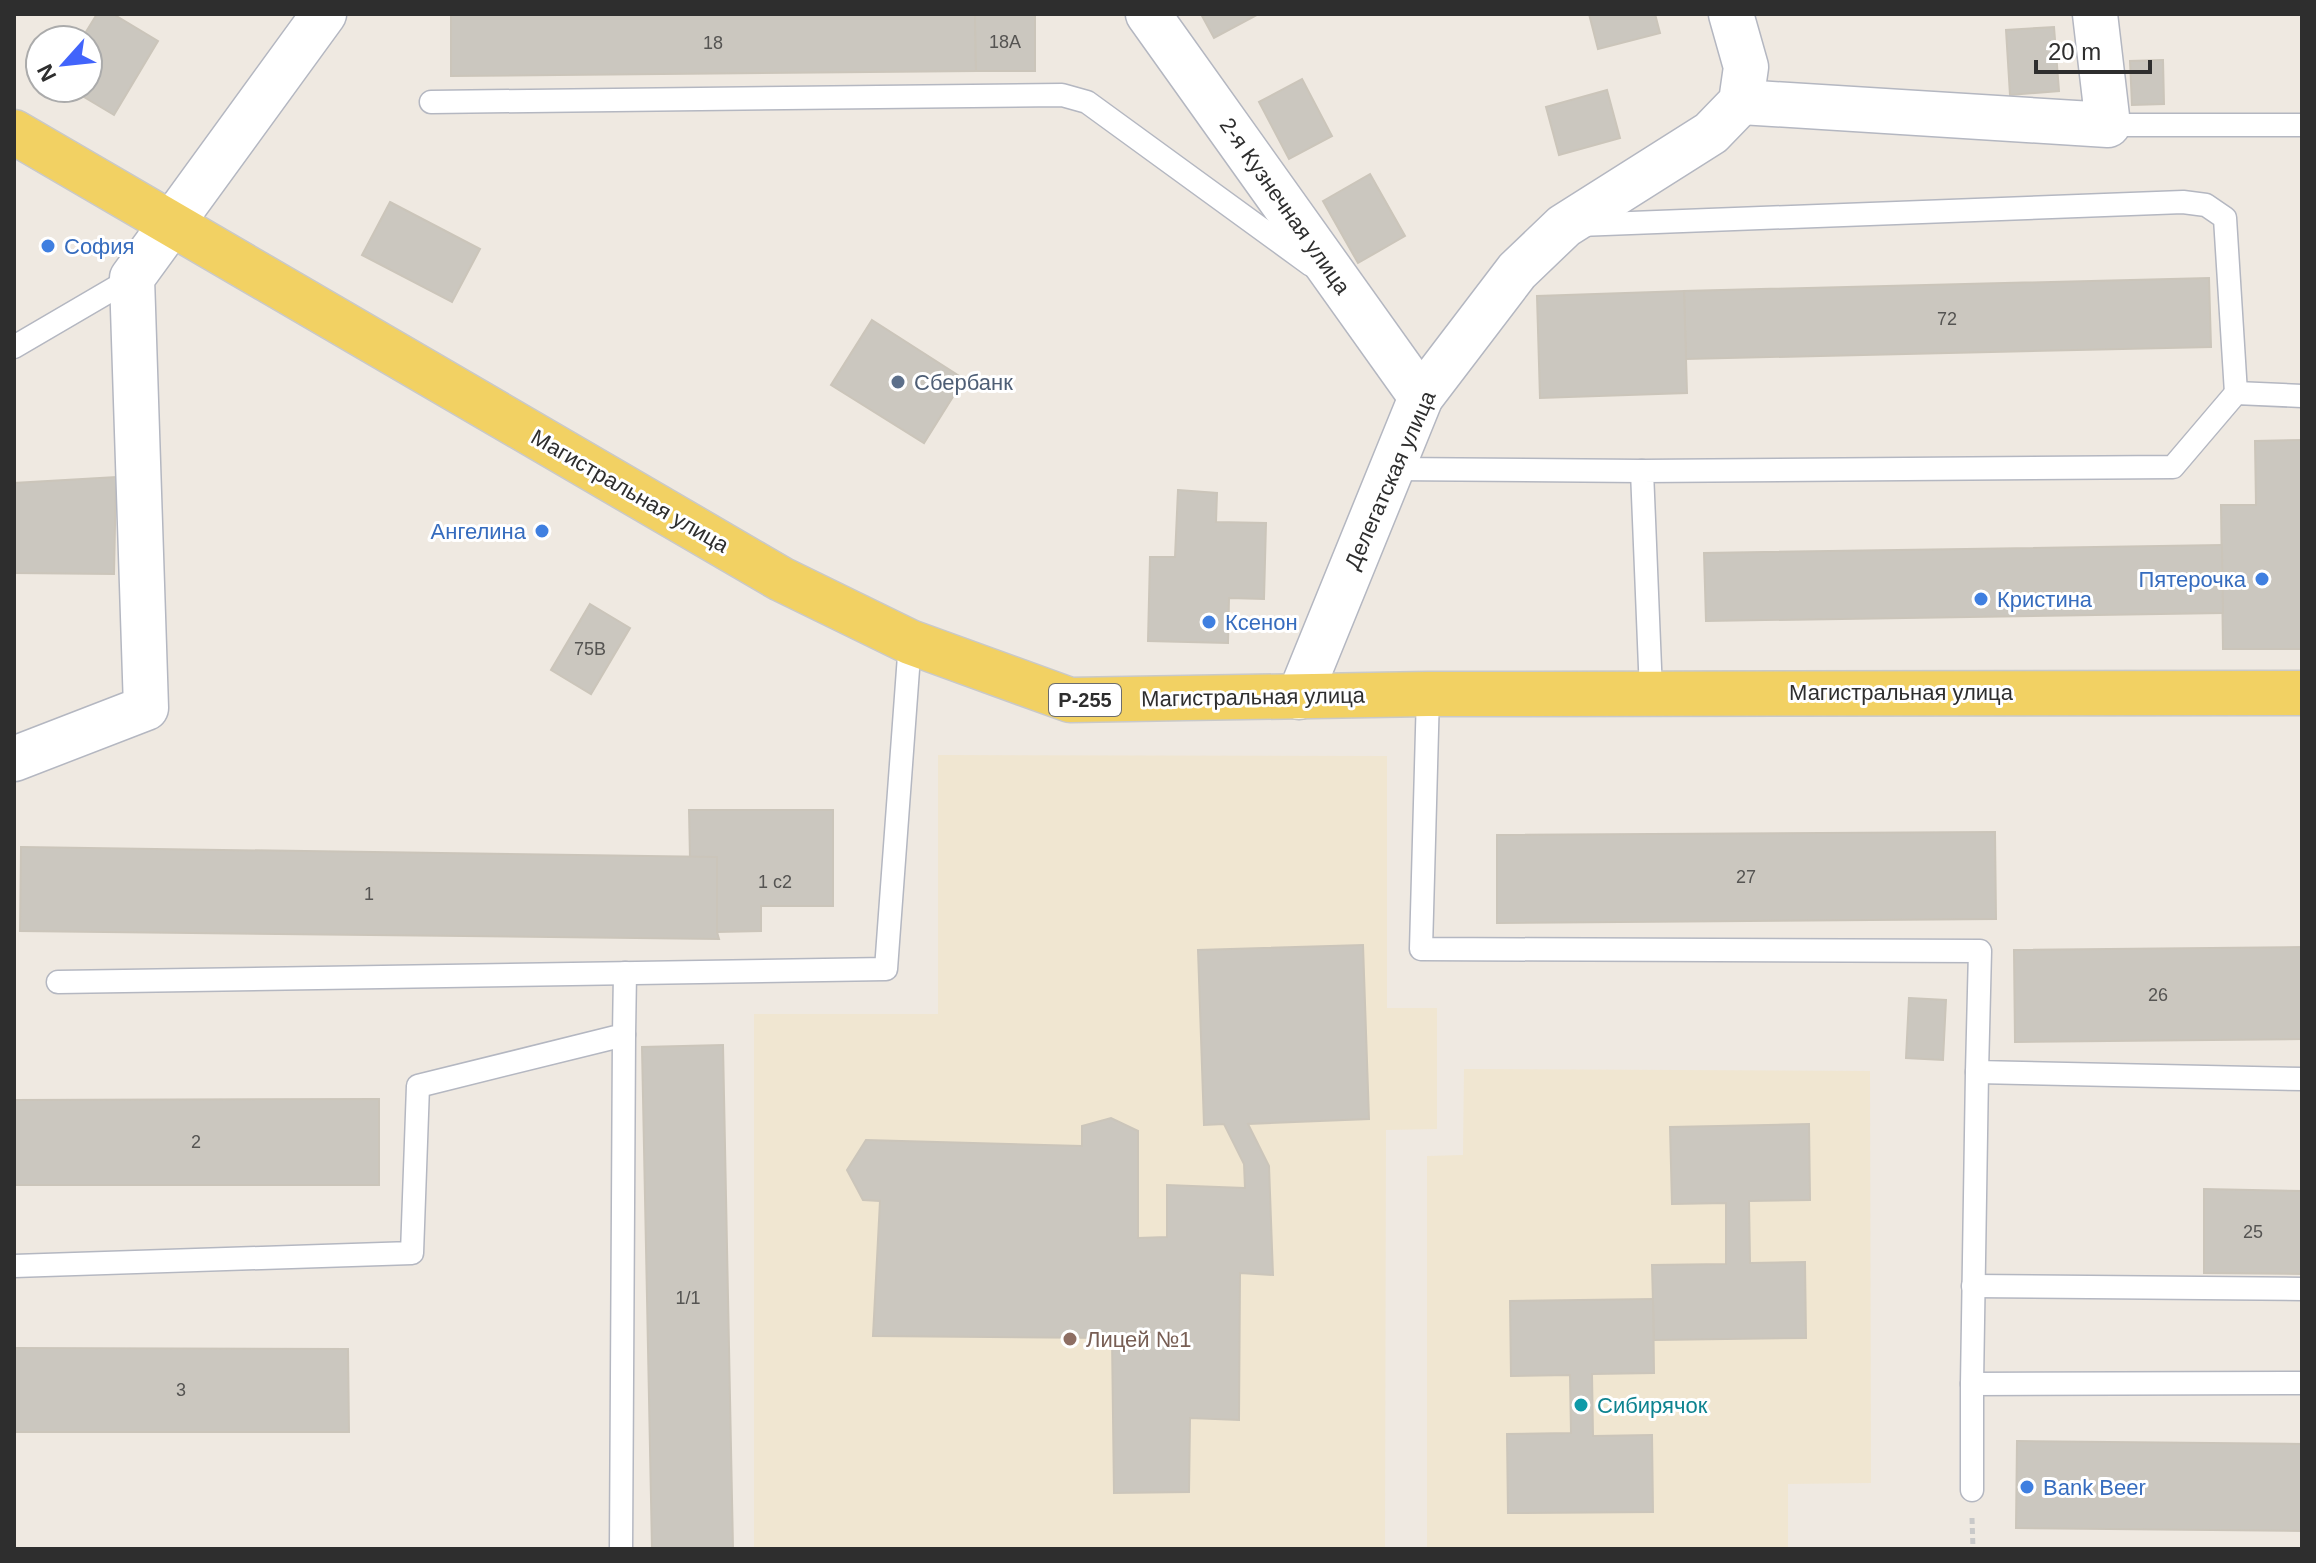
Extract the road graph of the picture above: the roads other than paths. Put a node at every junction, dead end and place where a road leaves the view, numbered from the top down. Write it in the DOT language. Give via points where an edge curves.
graph roads {
  1 [pos="324,14"];
  2 [pos="1148,14"];
  3 [pos="1731,14"];
  4 [pos="2095,14"];
  5 [pos="431,102"];
  6 [pos="1741,102"];
  7 [pos="2108,125"];
  8 [pos="2302,125"];
  9 [pos="14,132"];
  10 [pos="170,223"];
  11 [pos="1564,226"];
  12 [pos="132,278"];
  13 [pos="1344,289"];
  14 [pos="14,347"];
  15 [pos="2236,393"];
  16 [pos="2302,396"];
  17 [pos="1421,397"];
  18 [pos="1392,469"];
  19 [pos="1642,471"];
  20 [pos="910,642"];
  21 [pos="1651,692"];
  22 [pos="2302,693"];
  23 [pos="1428,694"];
  24 [pos="1299,697"];
  25 [pos="14,759"];
  26 [pos="625,973"];
  27 [pos="58,982"];
  28 [pos="624,1035"];
  29 [pos="1977,1072"];
  30 [pos="2302,1079"];
  31 [pos="14,1266"];
  32 [pos="1973,1286"];
  33 [pos="2302,1289"];
  34 [pos="2302,1383"];
  35 [pos="1972,1384"];
  36 [pos="1972,1490"];
  37 [pos="621,1549"];
  1 -- 10 [label="street"];
  2 -- 13 [label="street, 2-я Кузнечная улица"];
  3 -- 6 [label="street" via="1746,67"];
  4 -- 7 [label="street"];
  5 -- 13 [label="lane" via="1062,95 1087,102"];
  6 -- 7 [label="street"];
  6 -- 11 [label="street, Делегатская улица" via="1711,133"];
  7 -- 8 [label="lane"];
  9 -- 10 [label="main road, Магистральная улица / Р-255"];
  10 -- 12 [label="street"];
  10 -- 20 [label="main road, Магистральная улица / Р-255" via="781,579"];
  11 -- 15 [label="lane" via="2206,205 2225,218"];
  11 -- 17 [label="street, Делегатская улица" via="1517,271"];
  12 -- 14 [label="lane"];
  12 -- 25 [label="street" via="146,708"];
  13 -- 17 [label="street, 2-я Кузнечная улица"];
  15 -- 16 [label="lane"];
  15 -- 19 [label="lane" via="2173,467"];
  17 -- 18 [label="street, Делегатская улица"];
  18 -- 19 [label="lane"];
  18 -- 24 [label="street, Делегатская улица"];
  19 -- 21 [label="lane"];
  20 -- 24 [label="main road, Магистральная улица / Р-255" via="1070,700"];
  20 -- 26 [label="lane" via="886,969"];
  21 -- 22 [label="main road, Магистральная улица / Р-255"];
  21 -- 23 [label="main road, Магистральная улица / Р-255"];
  23 -- 24 [label="main road, Магистральная улица / Р-255"];
  23 -- 29 [label="lane" via="1421,949 1980,951"];
  26 -- 27 [label="lane"];
  26 -- 28 [label="lane"];
  28 -- 31 [label="lane" via="418,1086 412,1253"];
  28 -- 37 [label="lane"];
  29 -- 30 [label="lane"];
  29 -- 32 [label="lane"];
  32 -- 33 [label="lane"];
  32 -- 35 [label="lane"];
  34 -- 35 [label="lane"];
  35 -- 36 [label="lane"];
}
